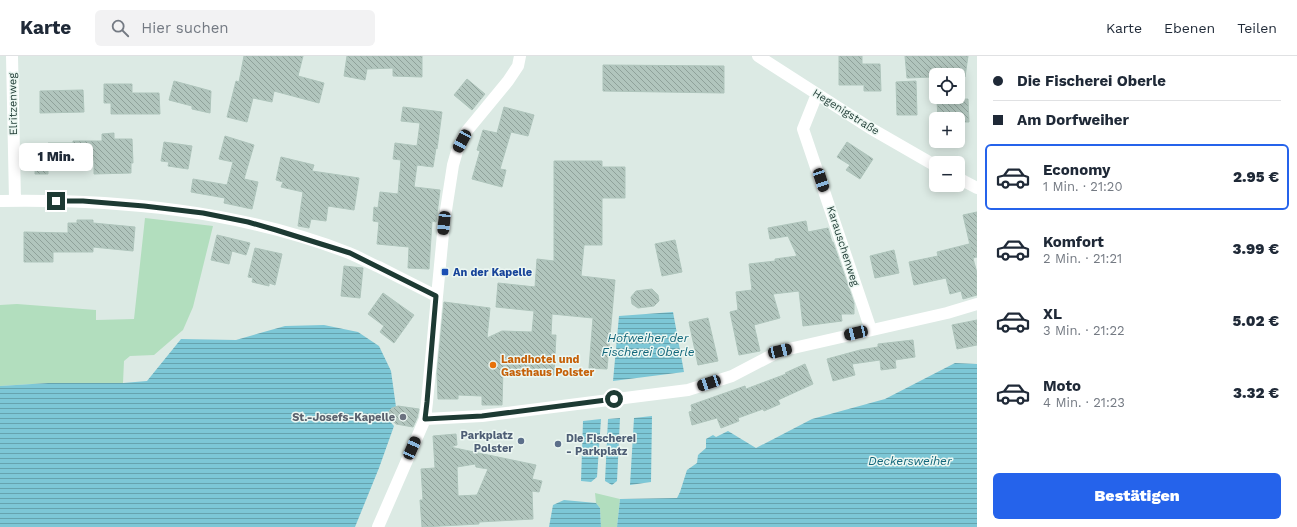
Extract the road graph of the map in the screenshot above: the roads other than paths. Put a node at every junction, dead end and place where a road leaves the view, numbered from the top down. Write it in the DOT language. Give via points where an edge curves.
graph roads {
  1 [pos="12,56"];
  2 [pos="520,56"];
  3 [pos="759,56"];
  4 [pos="817,94"];
  5 [pos="929,162"];
  6 [pos="965,182"];
  7 [pos="977,188"];
  8 [pos="15,200"];
  9 [pos="0,201"];
  10 [pos="436,296"];
  11 [pos="977,304"];
  12 [pos="871,330"];
  13 [pos="425,419"];
  14 [pos="378,527"];
  1 -- 8 [label="street, Elritzenweg"];
  2 -- 10 [label="street" via="518,66 466,132 457,151 444,223"];
  3 -- 4 [label="street, Hegenigstraße"];
  4 -- 5 [label="street, Hegenigstraße"];
  4 -- 12 [label="street, Karauschenweg" via="804,129"];
  6 -- 7 [label="street"];
  8 -- 9 [label="street"];
  8 -- 10 [label="street" via="122,203 203,213 248,222 350,253"];
  10 -- 13 [label="street"];
  11 -- 12 [label="street"];
  12 -- 13 [label="street" via="780,351 732,376 688,390 482,416"];
  13 -- 14 [label="street"];
}
